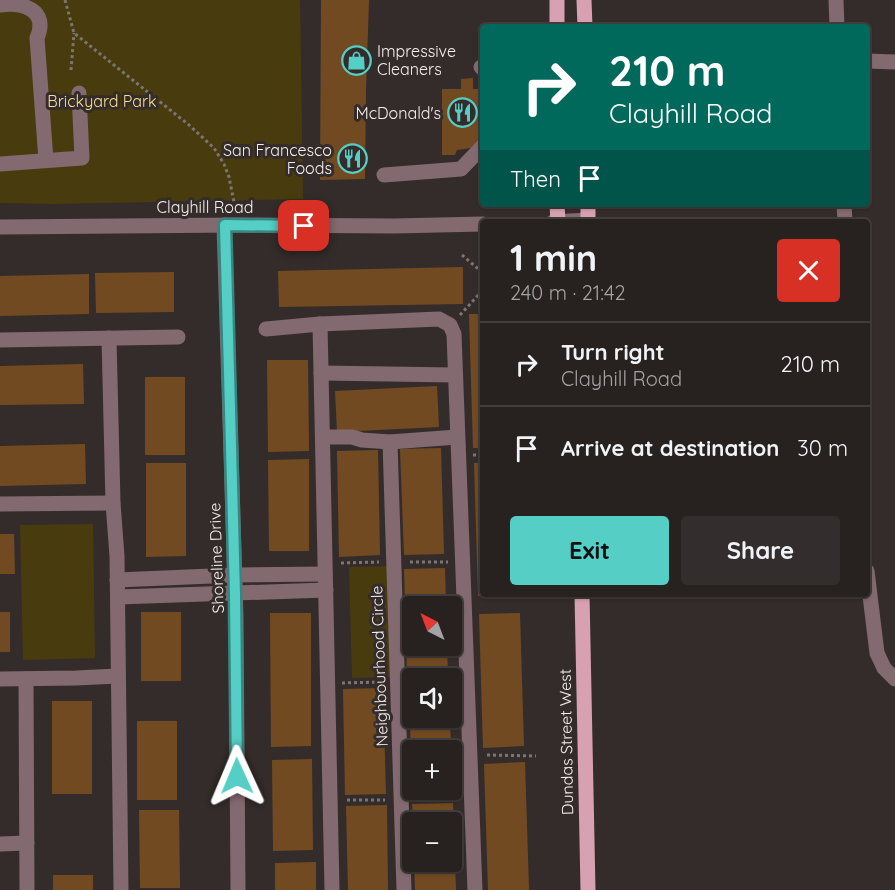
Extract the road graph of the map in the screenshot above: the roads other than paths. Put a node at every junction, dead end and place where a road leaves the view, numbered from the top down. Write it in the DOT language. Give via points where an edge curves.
graph roads {
  1 [pos="557,0"];
  2 [pos="584,0"];
  3 [pos="836,0"];
  4 [pos="0,5"];
  5 [pos="557,24"];
  6 [pos="585,24"];
  7 [pos="837,24"];
  8 [pos="870,61"];
  9 [pos="895,62"];
  10 [pos="79,93"];
  11 [pos="480,149"];
  12 [pos="46,160"];
  13 [pos="0,164"];
  14 [pos="384,175"];
  15 [pos="480,224"];
  16 [pos="225,225"];
  17 [pos="0,226"];
  18 [pos="320,324"];
  19 [pos="266,329"];
  20 [pos="178,337"];
  21 [pos="109,338"];
  22 [pos="0,340"];
  23 [pos="321,373"];
  24 [pos="455,375"];
  25 [pos="322,437"];
  26 [pos="457,437"];
  27 [pos="390,442"];
  28 [pos="113,503"];
  29 [pos="0,504"];
  30 [pos="325,568"];
  31 [pos="235,575"];
  32 [pos="117,580"];
  33 [pos="326,590"];
  34 [pos="235,594"];
  35 [pos="870,596"];
  36 [pos="118,597"];
  37 [pos="582,597"];
  38 [pos="118,676"];
  39 [pos="0,679"];
  40 [pos="26,679"];
  41 [pos="895,679"];
  42 [pos="27,843"];
  43 [pos="0,844"];
  44 [pos="27,890"];
  45 [pos="121,890"];
  46 [pos="238,890"];
  47 [pos="332,890"];
  48 [pos="404,890"];
  49 [pos="475,890"];
  50 [pos="588,890"];
  1 -- 5 [label="main road"];
  2 -- 6 [label="main road"];
  3 -- 7 [label="street"];
  4 -- 12 [label="street" via="22,5 40,22 37,38"];
  8 -- 9 [label="street"];
  10 -- 12 [label="street" via="82,158"];
  11 -- 14 [label="street" via="461,169"];
  12 -- 13 [label="street"];
  15 -- 16 [label="street, Clayhill Road"];
  16 -- 17 [label="street, Clayhill Road"];
  16 -- 31 [label="street, Shoreline Drive"];
  18 -- 19 [label="street"];
  18 -- 23 [label="street"];
  18 -- 24 [label="street" via="439,319 450,325 454,334"];
  20 -- 21 [label="street"];
  21 -- 22 [label="street"];
  21 -- 28 [label="street"];
  23 -- 24 [label="street"];
  23 -- 25 [label="street"];
  24 -- 26 [label="street"];
  25 -- 27 [label="street"];
  25 -- 30 [label="street"];
  26 -- 27 [label="street"];
  26 -- 49 [label="street"];
  27 -- 48 [label="street, Neighbourhood Circle"];
  28 -- 29 [label="street"];
  28 -- 32 [label="street"];
  30 -- 31 [label="street"];
  30 -- 33 [label="street"];
  31 -- 32 [label="street"];
  31 -- 34 [label="street, Shoreline Drive"];
  32 -- 36 [label="street"];
  33 -- 34 [label="street"];
  33 -- 47 [label="street"];
  34 -- 36 [label="street"];
  34 -- 46 [label="street, Shoreline Drive"];
  35 -- 41 [label="street" via="877,653"];
  36 -- 38 [label="street"];
  37 -- 50 [label="main road, Dundas Street West"];
  38 -- 40 [label="street"];
  38 -- 45 [label="street"];
  39 -- 40 [label="street"];
  40 -- 42 [label="street"];
  42 -- 43 [label="street"];
  42 -- 44 [label="street"];
}
